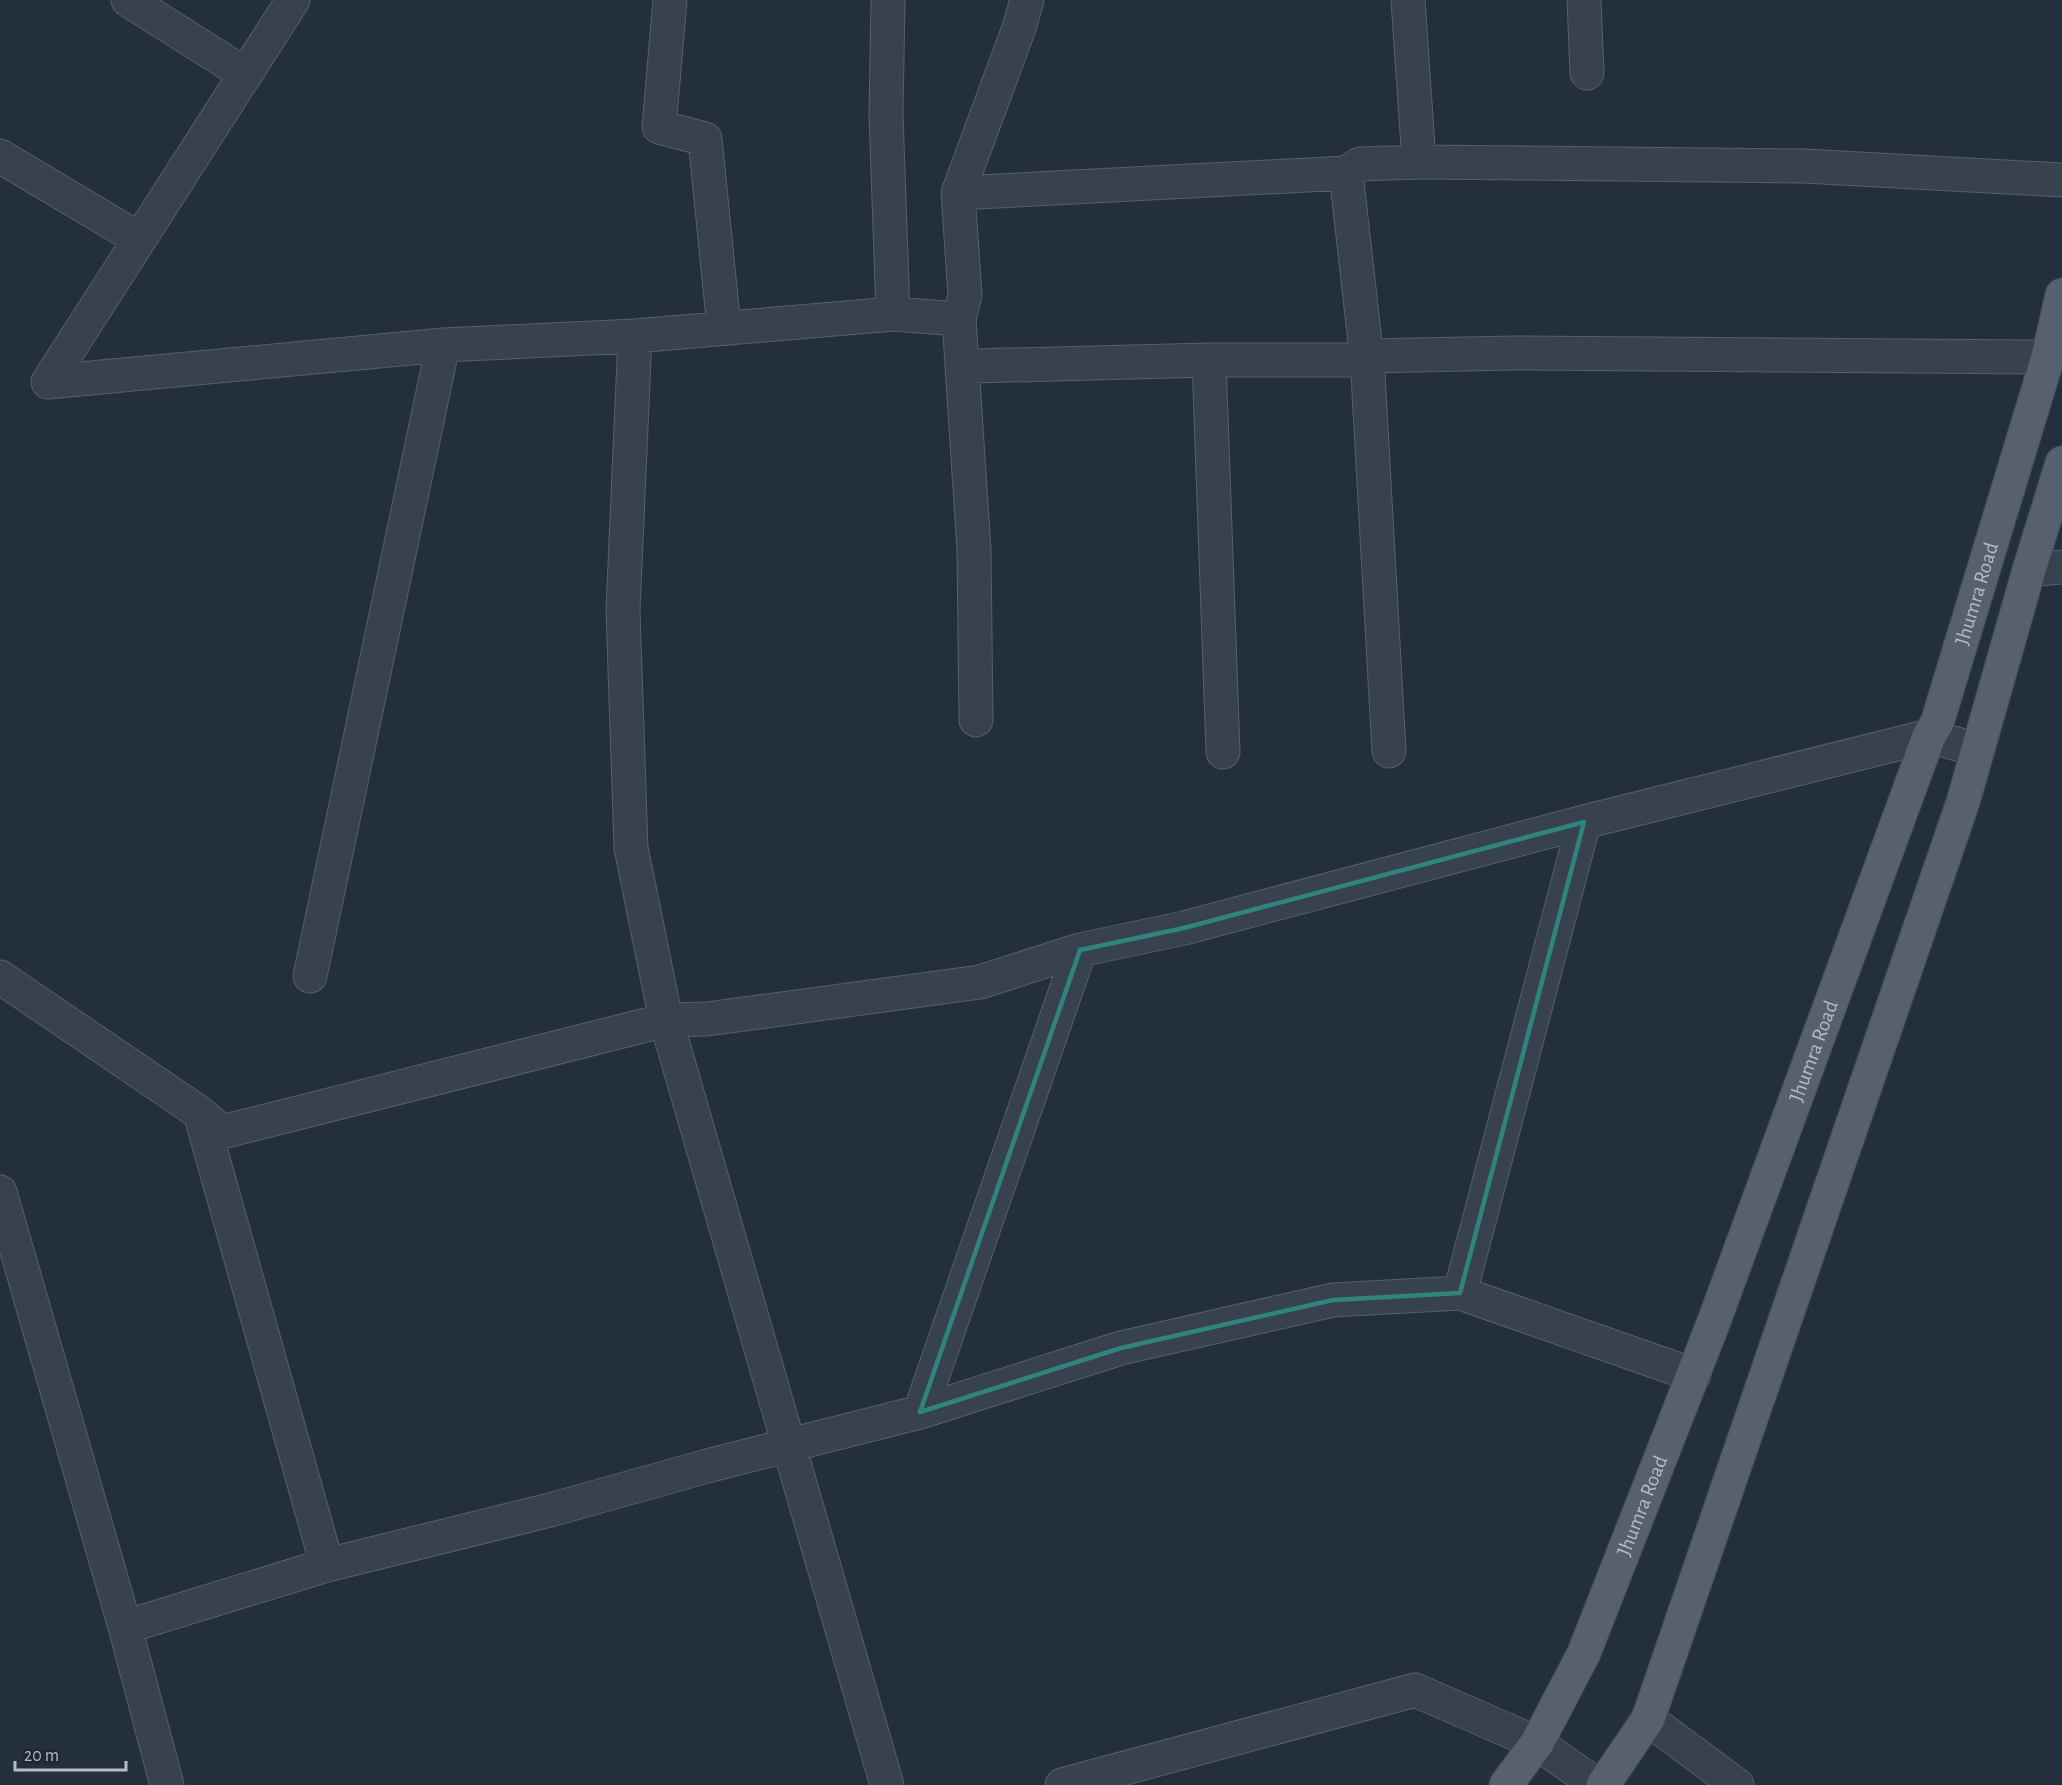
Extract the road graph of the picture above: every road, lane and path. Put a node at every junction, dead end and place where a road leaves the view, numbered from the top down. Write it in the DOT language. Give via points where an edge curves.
graph roads {
  1 [pos="128,0"];
  2 [pos="293,0"];
  3 [pos="670,0"];
  4 [pos="888,0"];
  5 [pos="1027,0"];
  6 [pos="1408,0"];
  7 [pos="1584,0"];
  8 [pos="1587,72"];
  9 [pos="245,74"];
  10 [pos="0,156"];
  11 [pos="1419,162"];
  12 [pos="1346,173"];
  13 [pos="2062,180"];
  14 [pos="958,193"];
  15 [pos="139,239"];
  16 [pos="2062,295"];
  17 [pos="893,314"];
  18 [pos="959,319"];
  19 [pos="724,328"];
  20 [pos="635,336"];
  21 [pos="443,345"];
  22 [pos="2048,357"];
  23 [pos="1367,358"];
  24 [pos="1209,360"];
  25 [pos="964,375"];
  26 [pos="2062,463"];
  27 [pos="2062,567"];
  28 [pos="2029,570"];
  29 [pos="976,720"];
  30 [pos="1929,736"];
  31 [pos="1978,750"];
  32 [pos="1389,751"];
  33 [pos="1224,752"];
  34 [pos="1584,822"];
  35 [pos="1080,950"];
  36 [pos="0,976"];
  37 [pos="310,976"];
  38 [pos="666,1020"];
  39 [pos="200,1113"];
  40 [pos="0,1192"];
  41 [pos="1460,1293"];
  42 [pos="1694,1375"];
  43 [pos="920,1413"];
  44 [pos="790,1445"];
  45 [pos="327,1565"];
  46 [pos="125,1627"];
  47 [pos="1648,1719"];
  48 [pos="1537,1743"];
  49 [pos="167,1785"];
  50 [pos="888,1785"];
  51 [pos="1062,1785"];
  52 [pos="1506,1785"];
  53 [pos="1597,1785"];
  54 [pos="1603,1785"];
  55 [pos="1737,1785"];
  1 -- 9 [label="street"];
  2 -- 9 [label="street"];
  3 -- 19 [label="street" via="660,127 705,139"];
  4 -- 17 [label="street" via="886,114"];
  5 -- 14 [label="street"];
  6 -- 11 [label="street"];
  7 -- 8 [label="street"];
  9 -- 15 [label="street"];
  10 -- 15 [label="street"];
  11 -- 12 [label="street" via="1360,164"];
  11 -- 13 [label="street" via="1804,166"];
  12 -- 14 [label="street"];
  12 -- 23 [label="street"];
  14 -- 18 [label="street" via="965,295"];
  15 -- 21 [label="street" via="48,382"];
  16 -- 22 [label="main road, Jhumra Road"];
  17 -- 18 [label="street"];
  17 -- 19 [label="street"];
  18 -- 25 [label="street"];
  19 -- 20 [label="street"];
  20 -- 21 [label="street"];
  20 -- 38 [label="street" via="623,610 630,848"];
  21 -- 37 [label="street"];
  22 -- 23 [label="street" via="1514,353"];
  22 -- 30 [label="main road, Jhumra Road" via="1940,712"];
  23 -- 24 [label="street"];
  23 -- 32 [label="street"];
  24 -- 25 [label="street" via="972,366"];
  24 -- 33 [label="street"];
  25 -- 29 [label="street" via="974,550"];
  26 -- 28 [label="main road, Jhumra Road"];
  27 -- 28 [label="street"];
  28 -- 31 [label="main road, Jhumra Road"];
  30 -- 31 [label="street"];
  30 -- 34 [label="street"];
  30 -- 42 [label="main road, Jhumra Road"];
  31 -- 47 [label="main road, Jhumra Road"];
  34 -- 35 [label="street" via="1184,928"];
  34 -- 41 [label="street"];
  35 -- 38 [label="street" via="980,982 706,1019"];
  35 -- 43 [label="street"];
  36 -- 39 [label="street"];
  38 -- 39 [label="street" via="222,1132"];
  38 -- 44 [label="street"];
  39 -- 45 [label="street"];
  40 -- 46 [label="street"];
  41 -- 42 [label="street"];
  41 -- 43 [label="street" via="1333,1300 1121,1348"];
  42 -- 48 [label="main road, Jhumra Road" via="1584,1653"];
  43 -- 44 [label="street"];
  44 -- 45 [label="street"];
  44 -- 50 [label="street"];
  45 -- 46 [label="street"];
  46 -- 49 [label="street"];
  47 -- 54 [label="main road, Jhumra Road"];
  47 -- 55 [label="street"];
  48 -- 51 [label="street" via="1415,1690"];
  48 -- 52 [label="main road, Jhumra Road"];
  48 -- 53 [label="street"];
}
